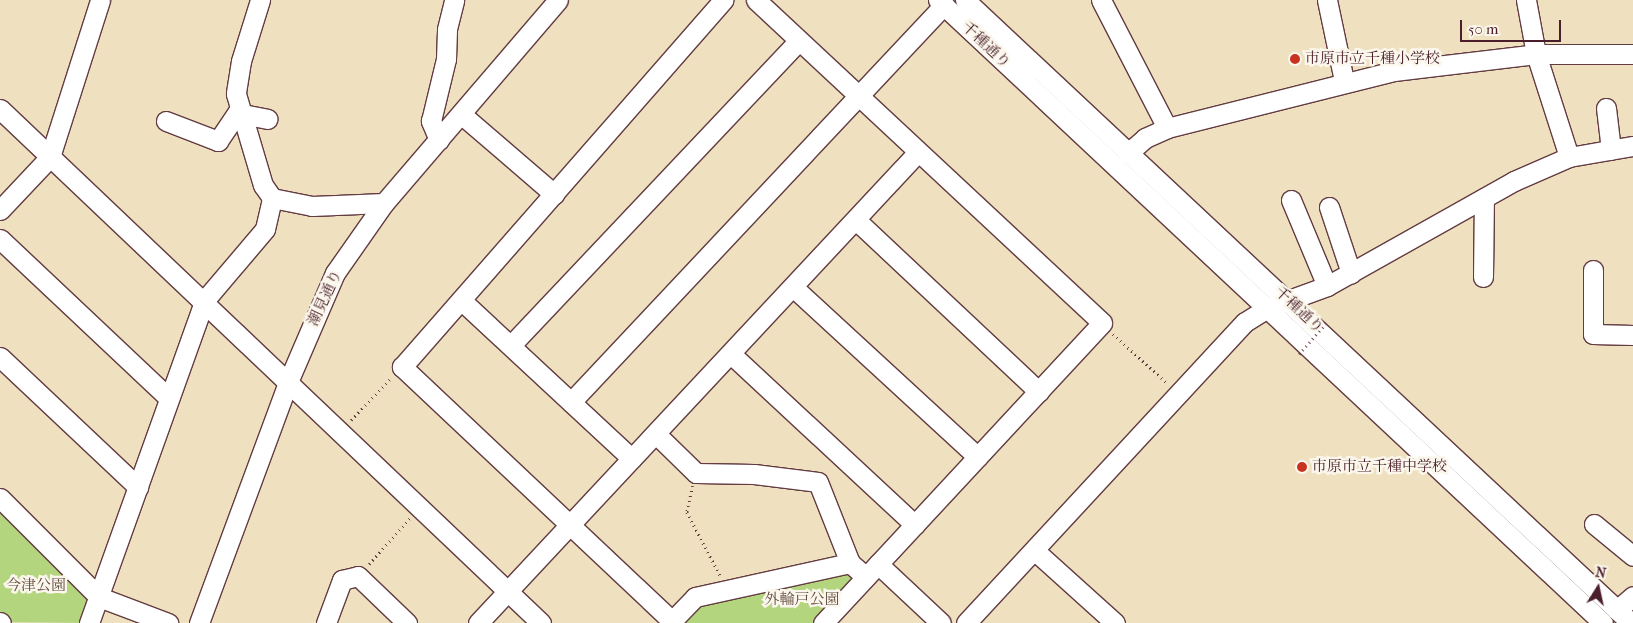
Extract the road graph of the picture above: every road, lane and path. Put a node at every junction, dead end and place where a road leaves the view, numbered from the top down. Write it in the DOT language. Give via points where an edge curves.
graph roads {
  1 [pos="100,0"];
  2 [pos="260,0"];
  3 [pos="454,0"];
  4 [pos="558,0"];
  5 [pos="723,0"];
  6 [pos="756,0"];
  7 [pos="965,0"];
  8 [pos="1101,0"];
  9 [pos="1327,0"];
  10 [pos="1526,0"];
  11 [pos="941,2"];
  12 [pos="798,41"];
  13 [pos="1536,54"];
  14 [pos="1633,54"];
  15 [pos="1344,81"];
  16 [pos="858,97"];
  17 [pos="1606,108"];
  18 [pos="0,109"];
  19 [pos="242,113"];
  20 [pos="461,114"];
  21 [pos="267,119"];
  22 [pos="166,121"];
  23 [pos="1167,128"];
  24 [pos="439,140"];
  25 [pos="1633,146"];
  26 [pos="1611,150"];
  27 [pos="917,153"];
  28 [pos="1128,153"];
  29 [pos="50,157"];
  30 [pos="1569,157"];
  31 [pos="554,194"];
  32 [pos="272,198"];
  33 [pos="1484,198"];
  34 [pos="1291,200"];
  35 [pos="384,203"];
  36 [pos="1329,207"];
  37 [pos="0,210"];
  38 [pos="856,220"];
  39 [pos="0,239"];
  40 [pos="1593,270"];
  41 [pos="1351,273"];
  42 [pos="1484,277"];
  43 [pos="1327,286"];
  44 [pos="793,287"];
  45 [pos="204,300"];
  46 [pos="462,300"];
  47 [pos="1290,302"];
  48 [pos="1267,308"];
  49 [pos="1327,322"];
  50 [pos="1102,323"];
  51 [pos="1633,335"];
  52 [pos="511,345"];
  53 [pos="731,354"];
  54 [pos="1298,354"];
  55 [pos="0,357"];
  56 [pos="402,367"];
  57 [pos="288,382"];
  58 [pos="1038,392"];
  59 [pos="1179,394"];
  60 [pos="169,398"];
  61 [pos="572,402"];
  62 [pos="340,432"];
  63 [pos="656,434"];
  64 [pos="978,457"];
  65 [pos="632,459"];
  66 [pos="696,473"];
  67 [pos="138,487"];
  68 [pos="0,498"];
  69 [pos="419,508"];
  70 [pos="1594,524"];
  71 [pos="569,525"];
  72 [pos="914,525"];
  73 [pos="1034,550"];
  74 [pos="1633,556"];
  75 [pos="850,563"];
  76 [pos="872,570"];
  77 [pos="358,576"];
  78 [pos="727,589"];
  79 [pos="507,592"];
  80 [pos="1633,596"];
  81 [pos="99,597"];
  82 [pos="1617,610"];
  83 [pos="673,622"];
  84 [pos="1599,622"];
  85 [pos="89,623"];
  86 [pos="168,623"];
  87 [pos="199,623"];
  88 [pos="326,623"];
  89 [pos="407,623"];
  90 [pos="478,623"];
  91 [pos="541,623"];
  92 [pos="824,623"];
  93 [pos="941,623"];
  94 [pos="966,623"];
  95 [pos="1114,623"];
  96 [pos="1631,623"];
  1 -- 29 [label="street"];
  2 -- 19 [label="street" via="241,61 236,94"];
  3 -- 24 [label="street" via="447,28 446,59 431,121"];
  4 -- 20 [label="street, 潮見通り"];
  5 -- 31 [label="street"];
  6 -- 12 [label="street"];
  7 -- 28 [label="street, 千種通り"];
  8 -- 23 [label="street"];
  9 -- 15 [label="street"];
  10 -- 13 [label="street"];
  11 -- 16 [label="street"];
  11 -- 48 [label="street, 千種通り"];
  12 -- 16 [label="street"];
  12 -- 52 [label="street"];
  13 -- 14 [label="street"];
  13 -- 15 [label="street" via="1394,70"];
  13 -- 30 [label="street"];
  15 -- 23 [label="street"];
  16 -- 27 [label="street"];
  16 -- 61 [label="street"];
  17 -- 26 [label="street"];
  18 -- 29 [label="street"];
  19 -- 21 [label="street"];
  19 -- 22 [label="street" via="237,113 218,141"];
  19 -- 32 [label="street" via="261,178"];
  20 -- 24 [label="street, 潮見通り"];
  20 -- 31 [label="street"];
  23 -- 28 [label="street" via="1145,138"];
  24 -- 35 [label="street, 潮見通り"];
  25 -- 26 [label="street"];
  26 -- 30 [label="street"];
  27 -- 38 [label="street"];
  27 -- 50 [label="street"];
  28 -- 47 [label="street, 千種通り"];
  29 -- 37 [label="street"];
  29 -- 45 [label="street"];
  30 -- 33 [label="street"];
  31 -- 46 [label="street"];
  32 -- 35 [label="street" via="312,206"];
  32 -- 45 [label="street" via="265,228"];
  33 -- 41 [label="street"];
  33 -- 42 [label="street"];
  34 -- 43 [label="street"];
  35 -- 57 [label="street, 潮見通り" via="335,273"];
  36 -- 41 [label="street"];
  38 -- 44 [label="street"];
  38 -- 58 [label="street"];
  39 -- 60 [label="street"];
  40 -- 51 [label="street" via="1593,334"];
  41 -- 43 [label="street"];
  43 -- 47 [label="street"];
  44 -- 53 [label="street"];
  44 -- 64 [label="street"];
  45 -- 57 [label="street"];
  45 -- 60 [label="street"];
  46 -- 52 [label="street"];
  46 -- 56 [label="street"];
  47 -- 48 [label="street"];
  47 -- 82 [label="street, 千種通り"];
  48 -- 59 [label="street" via="1245,322"];
  48 -- 84 [label="street, 千種通り"];
  49 -- 54 [label="path, bridge"];
  50 -- 58 [label="street"];
  50 -- 59 [label="path"];
  52 -- 61 [label="street"];
  53 -- 63 [label="street"];
  53 -- 72 [label="street"];
  55 -- 67 [label="street"];
  56 -- 62 [label="path"];
  56 -- 71 [label="street"];
  57 -- 62 [label="street"];
  57 -- 87 [label="street, 潮見通り"];
  58 -- 64 [label="street"];
  59 -- 73 [label="street"];
  60 -- 67 [label="street"];
  61 -- 65 [label="street"];
  62 -- 69 [label="street"];
  63 -- 65 [label="street"];
  63 -- 66 [label="street"];
  64 -- 72 [label="street"];
  65 -- 71 [label="street"];
  66 -- 75 [label="street" via="754,474 818,482"];
  66 -- 78 [label="path" via="687,512"];
  67 -- 81 [label="street"];
  68 -- 81 [label="street"];
  69 -- 77 [label="path"];
  69 -- 79 [label="street"];
  70 -- 74 [label="street"];
  71 -- 79 [label="street"];
  71 -- 83 [label="street"];
  72 -- 76 [label="street"];
  73 -- 94 [label="street"];
  73 -- 95 [label="street"];
  75 -- 76 [label="street"];
  75 -- 78 [label="street"];
  76 -- 92 [label="street"];
  76 -- 93 [label="street"];
  77 -- 88 [label="street" via="342,580"];
  77 -- 89 [label="street"];
  78 -- 83 [label="street" via="695,597"];
  79 -- 90 [label="street"];
  79 -- 91 [label="street"];
  80 -- 82 [label="street"];
  81 -- 85 [label="street"];
  81 -- 86 [label="street"];
  82 -- 96 [label="street, 千種通り"];
}
